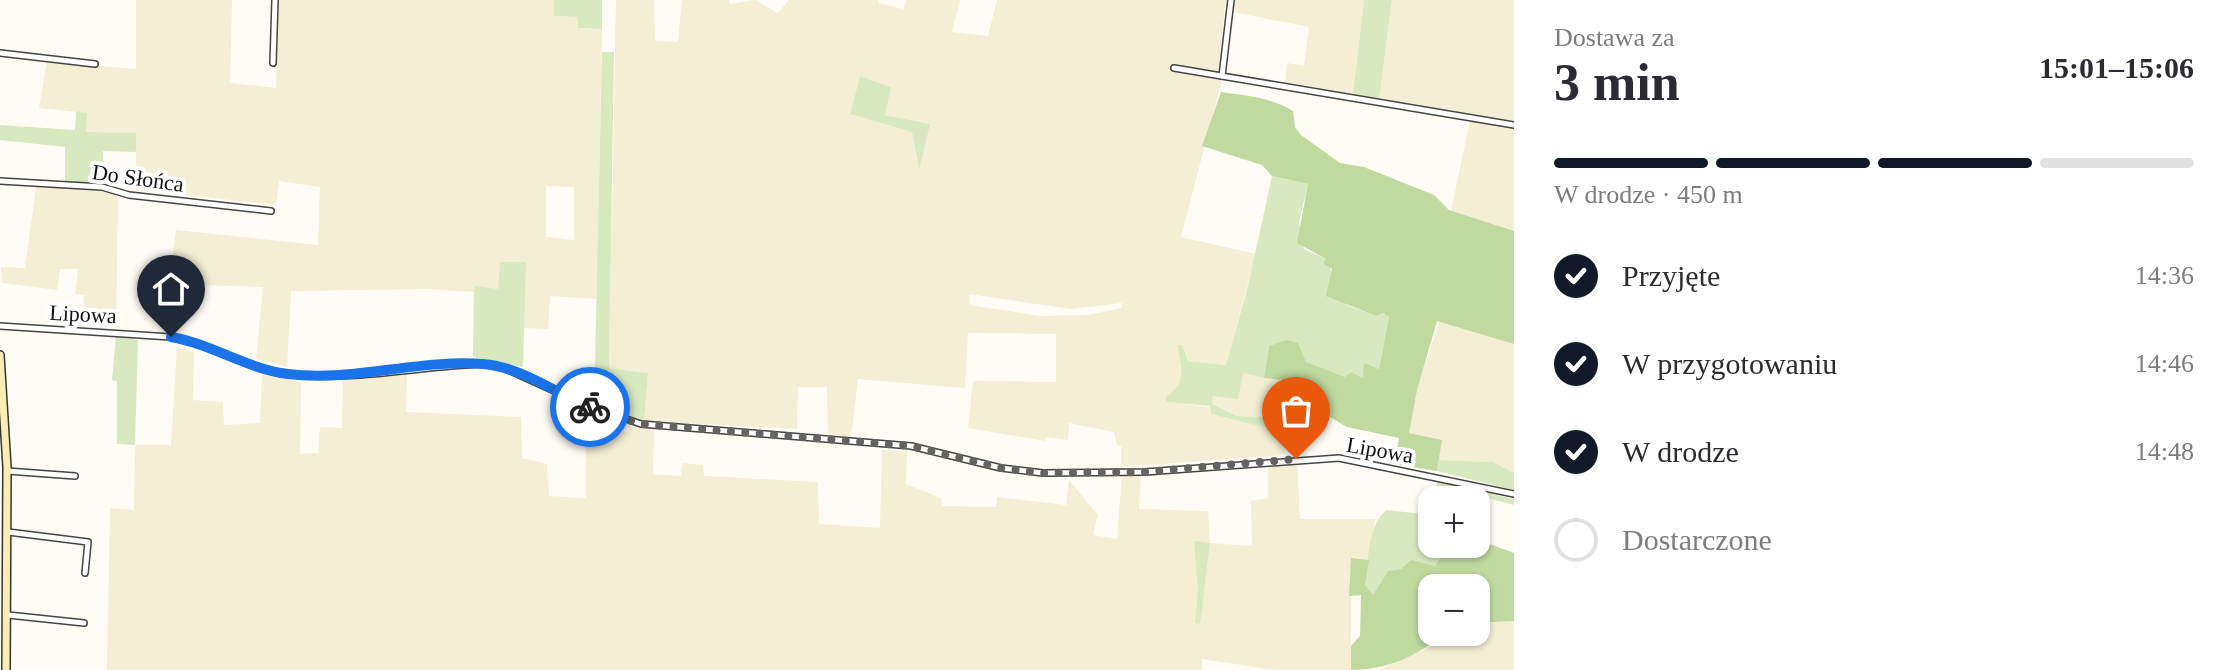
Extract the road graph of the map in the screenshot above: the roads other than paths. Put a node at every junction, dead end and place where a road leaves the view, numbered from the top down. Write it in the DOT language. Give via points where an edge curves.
graph roads {
  1 [pos="275,0"];
  2 [pos="1231,0"];
  3 [pos="0,53"];
  4 [pos="273,63"];
  5 [pos="95,64"];
  6 [pos="1174,68"];
  7 [pos="1222,76"];
  8 [pos="1514,125"];
  9 [pos="0,181"];
  10 [pos="271,211"];
  11 [pos="0,326"];
  12 [pos="0,355"];
  13 [pos="2,409"];
  14 [pos="7,471"];
  15 [pos="75,476"];
  16 [pos="1514,494"];
  17 [pos="8,532"];
  18 [pos="85,573"];
  19 [pos="8,615"];
  20 [pos="84,623"];
  21 [pos="6,670"];
  1 -- 4 [label="street"];
  2 -- 7 [label="street"];
  3 -- 5 [label="street"];
  6 -- 7 [label="street"];
  7 -- 8 [label="street"];
  9 -- 10 [label="street, Do Słońca" via="102,187 129,195"];
  11 -- 16 [label="street, Lipowa" via="171,337 286,374 483,364 641,424 911,446 1043,473 1145,472 1339,458"];
  12 -- 13 [label="street"];
  13 -- 14 [label="street"];
  14 -- 15 [label="street"];
  14 -- 17 [label="street"];
  17 -- 18 [label="street" via="88,542"];
  17 -- 19 [label="street"];
  19 -- 20 [label="street"];
  19 -- 21 [label="street"];
}
